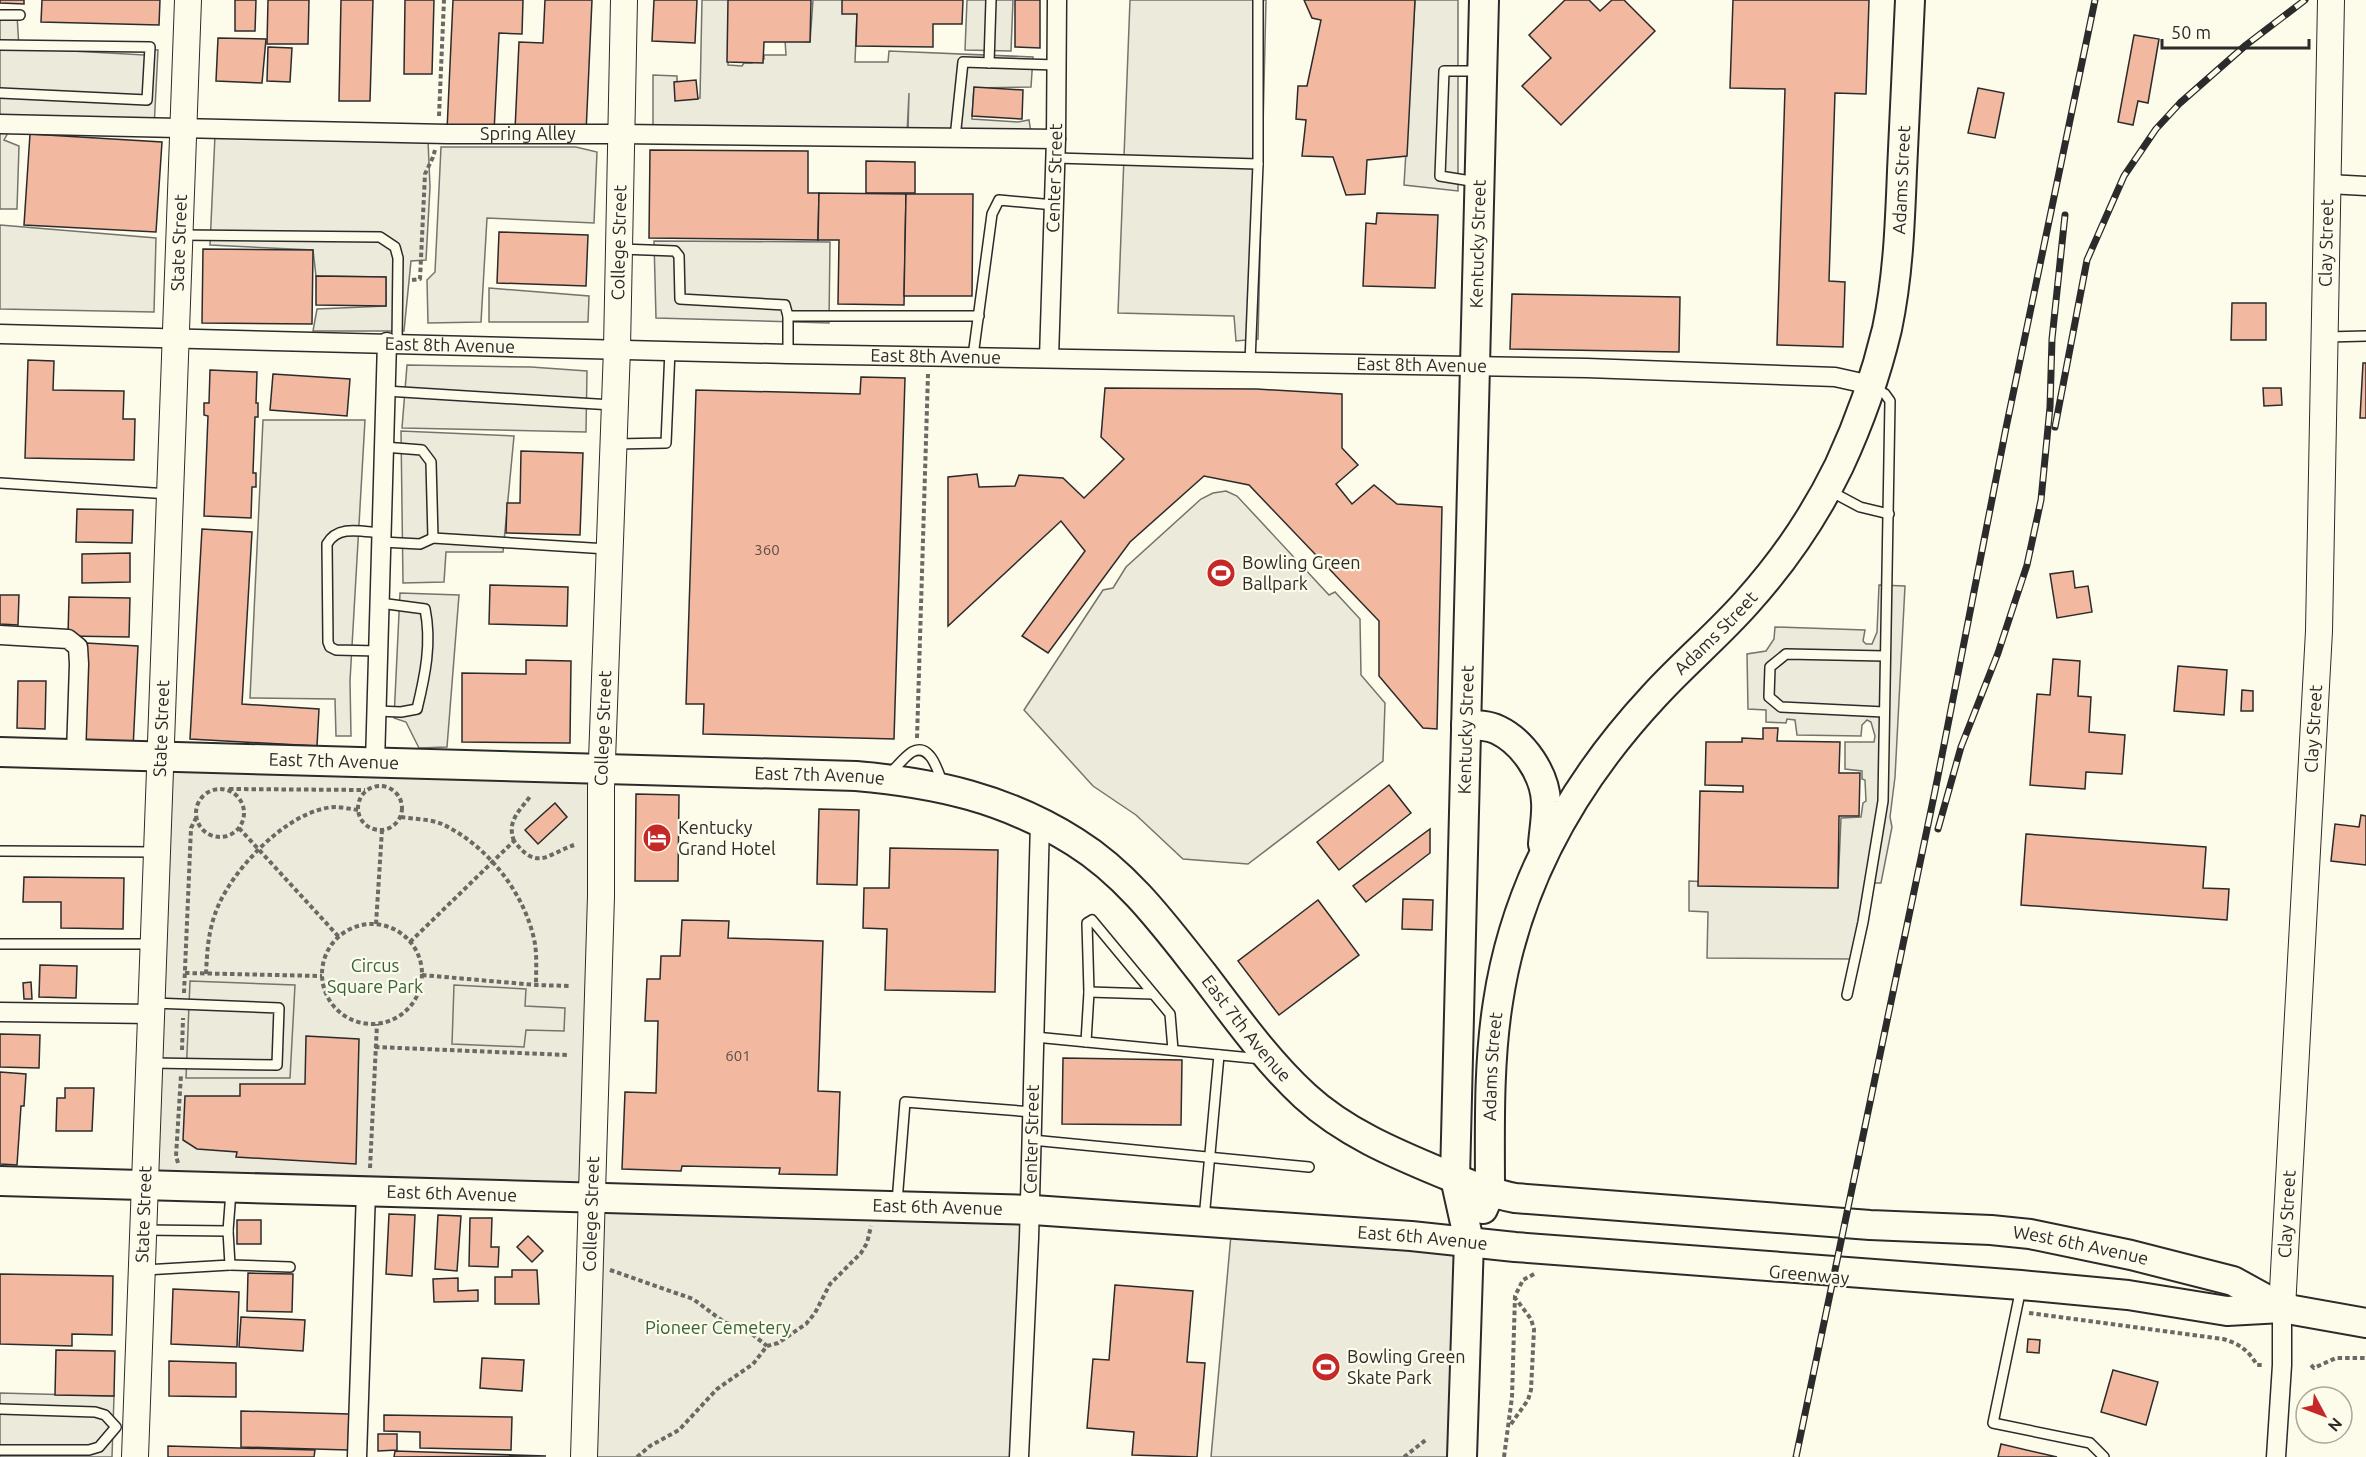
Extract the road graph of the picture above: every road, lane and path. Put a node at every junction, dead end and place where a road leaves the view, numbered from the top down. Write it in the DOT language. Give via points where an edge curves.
graph roads {
  1 [pos="188,0"];
  2 [pos="444,0"];
  3 [pos="624,0"];
  4 [pos="992,0"];
  5 [pos="1058,0"];
  6 [pos="1258,0"];
  7 [pos="1484,0"];
  8 [pos="1910,0"];
  9 [pos="2331,0"];
  10 [pos="0,15"];
  11 [pos="20,15"];
  12 [pos="0,45"];
  13 [pos="989,63"];
  14 [pos="1057,65"];
  15 [pos="1482,71"];
  16 [pos="0,93"];
  17 [pos="0,124"];
  18 [pos="183,128"];
  19 [pos="438,134"];
  20 [pos="620,134"];
  21 [pos="955,138"];
  22 [pos="1056,148"];
  23 [pos="1258,164"];
  24 [pos="1479,183"];
  25 [pos="2328,184"];
  26 [pos="2366,186"];
  27 [pos="1054,205"];
  28 [pos="178,235"];
  29 [pos="618,249"];
  30 [pos="412,289"];
  31 [pos="788,316"];
  32 [pos="979,316"];
  33 [pos="0,334"];
  34 [pos="2366,336"];
  35 [pos="2325,337"];
  36 [pos="175,339"];
  37 [pos="392,342"];
  38 [pos="617,348"];
  39 [pos="670,350"];
  40 [pos="788,354"];
  41 [pos="973,356"];
  42 [pos="1049,358"];
  43 [pos="1250,362"];
  44 [pos="1475,366"];
  45 [pos="928,373"];
  46 [pos="1871,385"];
  47 [pos="386,391"];
  48 [pos="615,405"];
  49 [pos="614,444"];
  50 [pos="384,447"];
  51 [pos="0,483"];
  52 [pos="1827,489"];
  53 [pos="169,495"];
  54 [pos="1889,514"];
  55 [pos="382,537"];
  56 [pos="433,538"];
  57 [pos="610,550"];
  58 [pos="380,603"];
  59 [pos="0,635"];
  60 [pos="378,651"];
  61 [pos="1885,656"];
  62 [pos="377,711"];
  63 [pos="1884,712"];
  64 [pos="1466,725"];
  65 [pos="917,738"];
  66 [pos="0,752"];
  67 [pos="76,754"];
  68 [pos="162,757"];
  69 [pos="375,763"];
  70 [pos="602,769"];
  71 [pos="225,789"];
  72 [pos="366,790"];
  73 [pos="531,795"];
  74 [pos="358,810"];
  75 [pos="401,817"];
  76 [pos="1040,822"];
  77 [pos="239,828"];
  78 [pos="382,830"];
  79 [pos="514,841"];
  80 [pos="574,845"];
  81 [pos="258,850"];
  82 [pos="0,851"];
  83 [pos="158,852"];
  84 [pos="1542,855"];
  85 [pos="493,862"];
  86 [pos="376,924"];
  87 [pos="339,937"];
  88 [pos="410,942"];
  89 [pos="0,944"];
  90 [pos="154,944"];
  91 [pos="184,973"];
  92 [pos="206,974"];
  93 [pos="422,975"];
  94 [pos="322,976"];
  95 [pos="536,986"];
  96 [pos="570,986"];
  97 [pos="1089,992"];
  98 [pos="1153,994"];
  99 [pos="1847,995"];
  100 [pos="152,1008"];
  101 [pos="0,1012"];
  102 [pos="377,1024"];
  103 [pos="1035,1037"];
  104 [pos="1086,1042"];
  105 [pos="375,1047"];
  106 [pos="1173,1050"];
  107 [pos="568,1055"];
  108 [pos="1219,1055"];
  109 [pos="1271,1060"];
  110 [pos="150,1063"];
  111 [pos="1033,1112"];
  112 [pos="1032,1140"];
  113 [pos="1210,1156"];
  114 [pos="1309,1167"];
  115 [pos="1455,1178"];
  116 [pos="0,1181"];
  117 [pos="368,1181"];
  118 [pos="145,1184"];
  119 [pos="231,1187"];
  120 [pos="1490,1193"];
  121 [pos="591,1196"];
  122 [pos="897,1206"];
  123 [pos="1030,1210"];
  124 [pos="871,1219"];
  125 [pos="1203,1222"];
  126 [pos="144,1230"];
  127 [pos="228,1231"];
  128 [pos="1469,1241"];
  129 [pos="230,1265"];
  130 [pos="290,1267"];
  131 [pos="142,1270"];
  132 [pos="609,1270"];
  133 [pos="1543,1270"];
  134 [pos="1871,1274"];
  135 [pos="2019,1298"];
  136 [pos="1515,1299"];
  137 [pos="2282,1308"];
  138 [pos="2366,1323"];
  139 [pos="767,1346"];
  140 [pos="2366,1358"];
  141 [pos="2262,1365"];
  142 [pos="2311,1365"];
  143 [pos="0,1409"];
  144 [pos="1509,1425"];
  145 [pos="126,1428"];
  146 [pos="1427,1439"];
  147 [pos="0,1450"];
  148 [pos="135,1457"];
  149 [pos="357,1457"];
  150 [pos="584,1457"];
  151 [pos="637,1457"];
  152 [pos="1019,1457"];
  153 [pos="1404,1457"];
  154 [pos="1462,1457"];
  155 [pos="1504,1457"];
  156 [pos="2104,1457"];
  157 [pos="2276,1457"];
  1 -- 18 [label="street, State Street"];
  2 -- 19 [label="path"];
  3 -- 20 [label="street, College Street"];
  4 -- 13 [label="lane"];
  5 -- 14 [label="street, Center Street"];
  6 -- 23 [label="lane"];
  7 -- 15 [label="main road, Kentucky Street"];
  8 -- 46 [label="main road, Adams Street" via="1898,256 1887,328"];
  9 -- 25 [label="street, Clay Street"];
  10 -- 11 [label="lane"];
  12 -- 16 [label="lane" via="150,47 147,100"];
  13 -- 14 [label="lane"];
  13 -- 21 [label="lane" via="963,62"];
  14 -- 22 [label="street, Center Street"];
  15 -- 24 [label="main road, Kentucky Street"];
  15 -- 24 [label="lane" via="1444,71 1440,176"];
  17 -- 18 [label="street, Spring Alley"];
  18 -- 19 [label="street, Spring Alley"];
  18 -- 28 [label="street, State Street"];
  19 -- 20 [label="street, Spring Alley"];
  19 -- 30 [label="path" via="434,158 425,174 420,279 412,279"];
  20 -- 21 [label="street, Spring Alley"];
  20 -- 29 [label="street, College Street"];
  21 -- 22 [label="street, Spring Alley"];
  22 -- 23 [label="lane"];
  22 -- 27 [label="street, Center Street"];
  23 -- 43 [label="lane"];
  24 -- 44 [label="main road, Kentucky Street"];
  25 -- 26 [label="street"];
  25 -- 35 [label="street, Clay Street"];
  27 -- 32 [label="lane" via="999,200 992,214"];
  27 -- 42 [label="street, Center Street"];
  28 -- 36 [label="street, State Street"];
  28 -- 37 [label="lane" via="380,237 395,247 398,258"];
  29 -- 31 [label="lane" via="675,251 679,256 680,299 785,305"];
  29 -- 38 [label="street, College Street"];
  31 -- 32 [label="lane"];
  31 -- 40 [label="lane"];
  32 -- 41 [label="lane"];
  33 -- 36 [label="street, East 8th Avenue"];
  34 -- 35 [label="lane"];
  35 -- 137 [label="street, Clay Street" via="2319,631"];
  36 -- 37 [label="street, East 8th Avenue"];
  36 -- 53 [label="street, State Street"];
  37 -- 38 [label="street, East 8th Avenue"];
  37 -- 47 [label="street"];
  38 -- 39 [label="street, East 8th Avenue"];
  38 -- 48 [label="street, College Street"];
  39 -- 40 [label="street, East 8th Avenue"];
  39 -- 49 [label="lane" via="666,443"];
  40 -- 41 [label="street, East 8th Avenue"];
  41 -- 42 [label="street, East 8th Avenue"];
  42 -- 43 [label="street, East 8th Avenue"];
  43 -- 44 [label="street, East 8th Avenue"];
  44 -- 46 [label="street, East 8th Avenue" via="1835,377"];
  44 -- 64 [label="main road, Kentucky Street"];
  45 -- 65 [label="path"];
  46 -- 52 [label="main road, Adams Street"];
  46 -- 54 [label="lane" via="1890,401"];
  47 -- 48 [label="lane"];
  47 -- 50 [label="street"];
  48 -- 49 [label="street, College Street"];
  49 -- 57 [label="street, College Street"];
  50 -- 55 [label="street"];
  50 -- 56 [label="lane" via="422,450 431,462"];
  51 -- 53 [label="lane"];
  52 -- 54 [label="lane" via="1860,507"];
  52 -- 84 [label="main road, Adams Street" via="1775,570 1612,742 1571,801"];
  53 -- 68 [label="street, State Street"];
  54 -- 61 [label="lane"];
  55 -- 56 [label="lane" via="420,544"];
  55 -- 58 [label="street"];
  55 -- 60 [label="lane" via="339,531 327,544 330,647"];
  56 -- 57 [label="lane"];
  57 -- 70 [label="street, College Street"];
  58 -- 60 [label="street"];
  58 -- 62 [label="lane" via="425,609 427,668 417,709"];
  59 -- 67 [label="street" via="68,639 78,647"];
  60 -- 62 [label="street"];
  61 -- 63 [label="lane"];
  61 -- 63 [label="lane" via="1786,654 1770,667 1769,697 1781,707"];
  62 -- 69 [label="street"];
  63 -- 99 [label="lane" via="1883,801"];
  64 -- 84 [label="main road" via="1483,726 1506,735 1535,766 1546,801"];
  64 -- 115 [label="main road, Kentucky Street"];
  66 -- 67 [label="main road, East 7th Avenue"];
  67 -- 68 [label="main road, East 7th Avenue"];
  68 -- 69 [label="main road, East 7th Avenue"];
  68 -- 83 [label="street, State Street"];
  69 -- 70 [label="main road, East 7th Avenue"];
  70 -- 76 [label="main road, East 7th Avenue" via="884,779 982,797"];
  70 -- 121 [label="street, College Street"];
  71 -- 72 [label="path"];
  71 -- 77 [label="path" via="239,797 243,805 245,813"];
  71 -- 77 [label="path" via="217,788 203,795 196,818 204,831 219,837"];
  72 -- 74 [label="path"];
  72 -- 75 [label="path" via="380,785 394,790 402,802"];
  73 -- 79 [label="path" via="513,818"];
  74 -- 78 [label="path" via="369,827"];
  74 -- 81 [label="path" via="334,807 310,814 288,825"];
  75 -- 78 [label="path"];
  75 -- 85 [label="path" via="440,823"];
  76 -- 103 [label="street, Center Street"];
  76 -- 109 [label="main road, East 7th Avenue" via="1076,843 1131,888"];
  77 -- 81 [label="path"];
  78 -- 86 [label="path"];
  79 -- 80 [label="path" via="530,857 542,859"];
  79 -- 85 [label="path"];
  81 -- 87 [label="path"];
  81 -- 92 [label="path" via="243,865 216,912 208,937"];
  82 -- 83 [label="lane"];
  83 -- 90 [label="street, State Street"];
  84 -- 120 [label="main road, Adams Street" via="1509,946 1498,1002 1491,1080"];
  85 -- 88 [label="path"];
  85 -- 95 [label="path" via="526,916 535,944"];
  86 -- 87 [label="path" via="362,925"];
  86 -- 88 [label="path"];
  87 -- 94 [label="path" via="327,955"];
  88 -- 93 [label="path" via="417,952"];
  89 -- 90 [label="lane"];
  90 -- 100 [label="street, State Street"];
  91 -- 92 [label="path"];
  92 -- 94 [label="path"];
  93 -- 95 [label="path"];
  93 -- 102 [label="path" via="413,1003 391,1021"];
  94 -- 102 [label="path" via="325,992 345,1017"];
  95 -- 96 [label="path"];
  97 -- 98 [label="lane"];
  97 -- 98 [label="lane" via="1087,923 1092,921"];
  97 -- 104 [label="lane"];
  98 -- 106 [label="lane" via="1170,1014"];
  100 -- 101 [label="street"];
  100 -- 110 [label="street, State Street"];
  100 -- 110 [label="lane" via="279,1008 277,1065"];
  102 -- 105 [label="path"];
  103 -- 104 [label="lane"];
  103 -- 111 [label="street, Center Street"];
  104 -- 106 [label="lane"];
  105 -- 107 [label="path"];
  105 -- 117 [label="path"];
  106 -- 108 [label="lane"];
  108 -- 109 [label="lane"];
  108 -- 113 [label="lane"];
  109 -- 115 [label="main road, East 7th Avenue" via="1340,1123 1380,1146"];
  110 -- 118 [label="street, State Street"];
  111 -- 112 [label="street, Center Street"];
  111 -- 122 [label="lane" via="905,1102"];
  112 -- 113 [label="lane"];
  112 -- 123 [label="street, Center Street"];
  113 -- 114 [label="lane"];
  113 -- 125 [label="lane"];
  115 -- 120 [label="main road, East 7th Avenue"];
  115 -- 128 [label="main road, Kentucky Street"];
  116 -- 118 [label="main road, East 6th Avenue"];
  117 -- 119 [label="main road, East 6th Avenue"];
  117 -- 121 [label="main road, East 6th Avenue"];
  117 -- 149 [label="street"];
  118 -- 119 [label="main road, East 6th Avenue"];
  118 -- 126 [label="street, State Street"];
  119 -- 127 [label="lane"];
  120 -- 128 [label="main road, Adams Street"];
  120 -- 137 [label="main road, West 6th Avenue" via="1870,1225 2030,1234 2233,1281"];
  121 -- 122 [label="main road, East 6th Avenue"];
  121 -- 150 [label="street, College Street"];
  122 -- 123 [label="main road, East 6th Avenue"];
  123 -- 125 [label="main road, East 6th Avenue"];
  123 -- 152 [label="street, Center Street"];
  124 -- 139 [label="path" via="871,1232 861,1253 824,1292 815,1314 778,1343"];
  125 -- 128 [label="main road, East 6th Avenue"];
  126 -- 127 [label="lane"];
  126 -- 131 [label="street, State Street"];
  127 -- 129 [label="lane"];
  128 -- 134 [label="main road, East 6th Avenue"];
  128 -- 154 [label="main road, Kentucky Street"];
  129 -- 130 [label="lane"];
  129 -- 131 [label="lane"];
  131 -- 145 [label="street, State Street"];
  132 -- 139 [label="path" via="693,1299 715,1317 747,1330"];
  133 -- 136 [label="path" via="1523,1280"];
  134 -- 135 [label="main road, West 6th Avenue"];
  135 -- 137 [label="main road, West 6th Avenue" via="2128,1295 2227,1311"];
  135 -- 141 [label="path" via="2223,1339 2239,1344 2257,1365"];
  135 -- 156 [label="lane" via="1993,1423 2090,1443"];
  136 -- 144 [label="path"];
  136 -- 144 [label="path" via="1526,1310 1534,1329 1531,1390"];
  137 -- 138 [label="main road, West 6th Avenue"];
  137 -- 157 [label="street, Clay Street"];
  139 -- 151 [label="path" via="753,1364 717,1389 679,1430"];
  140 -- 142 [label="path" via="2336,1358 2314,1368"];
  143 -- 145 [label="lane" via="94,1412"];
  144 -- 155 [label="path"];
  145 -- 147 [label="lane" via="89,1450"];
  145 -- 148 [label="street, State Street"];
  146 -- 153 [label="path"];
}
